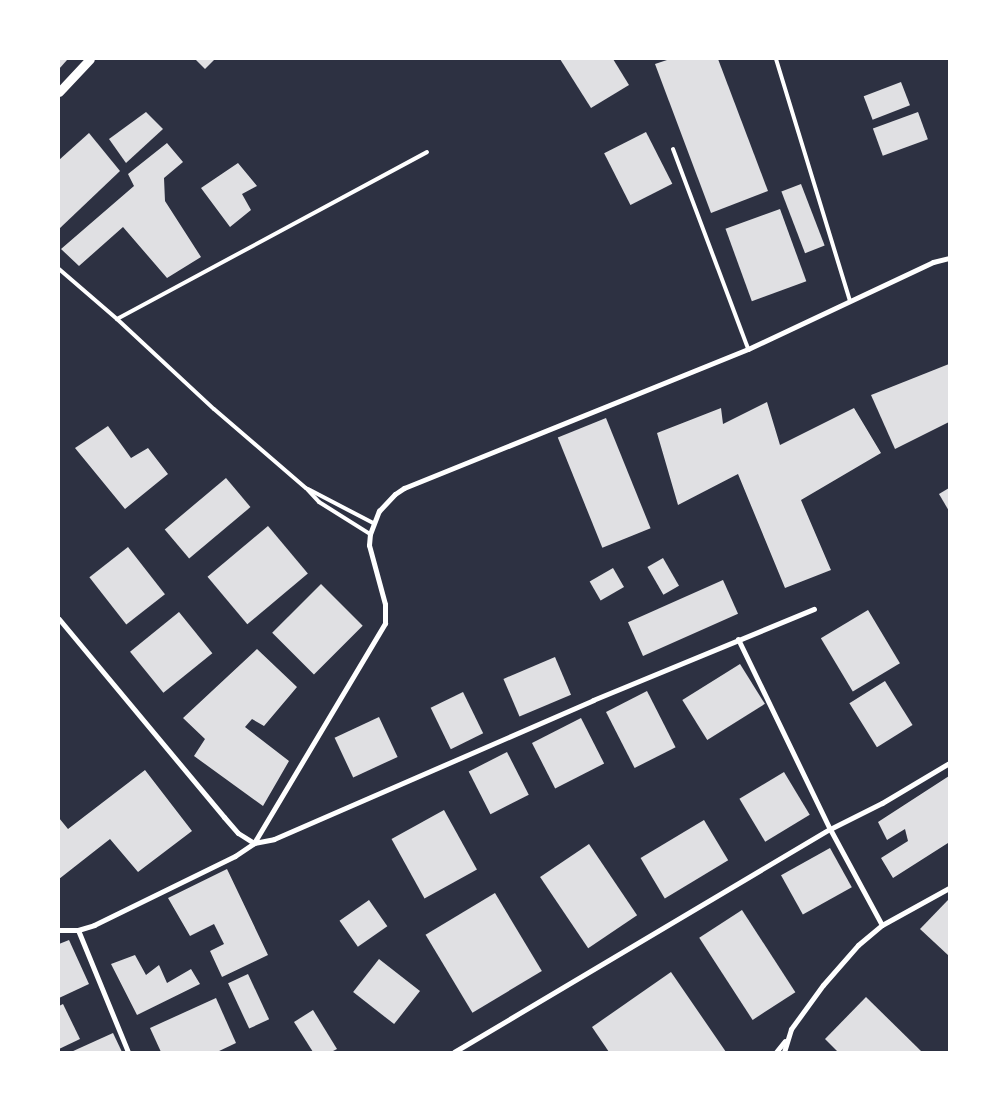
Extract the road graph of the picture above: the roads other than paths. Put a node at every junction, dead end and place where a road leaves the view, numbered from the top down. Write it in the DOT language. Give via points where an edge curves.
graph roads {
  1 [pos="90,59"];
  2 [pos="776,59"];
  3 [pos="59,92"];
  4 [pos="673,149"];
  5 [pos="427,152"];
  6 [pos="949,258"];
  7 [pos="59,269"];
  8 [pos="850,301"];
  9 [pos="117,319"];
  10 [pos="748,349"];
  11 [pos="306,488"];
  12 [pos="373,523"];
  13 [pos="370,534"];
  14 [pos="814,610"];
  15 [pos="59,619"];
  16 [pos="738,639"];
  17 [pos="949,763"];
  18 [pos="830,829"];
  19 [pos="254,843"];
  20 [pos="949,888"];
  21 [pos="882,925"];
  22 [pos="59,930"];
  23 [pos="78,930"];
  24 [pos="786,1040"];
  25 [pos="128,1052"];
  26 [pos="454,1052"];
  27 [pos="776,1052"];
  28 [pos="784,1052"];
  1 -- 3 [label="street"];
  2 -- 8 [label="lane"];
  4 -- 10 [label="lane"];
  5 -- 9 [label="lane"];
  6 -- 8 [label="street" via="932,262"];
  7 -- 9 [label="lane"];
  8 -- 10 [label="street"];
  9 -- 11 [label="lane"];
  10 -- 12 [label="street" via="404,488 386,502"];
  11 -- 12 [label="lane"];
  11 -- 13 [label="lane" via="327,508"];
  12 -- 13 [label="street"];
  13 -- 19 [label="street" via="369,545 385,604 385,623"];
  14 -- 16 [label="street"];
  15 -- 19 [label="street" via="224,817 238,833"];
  16 -- 18 [label="street"];
  16 -- 19 [label="street" via="274,839"];
  17 -- 18 [label="street"];
  18 -- 21 [label="street"];
  18 -- 26 [label="street"];
  19 -- 23 [label="street" via="235,856"];
  20 -- 21 [label="street"];
  21 -- 24 [label="street" via="858,945 828,979"];
  22 -- 23 [label="street"];
  23 -- 25 [label="street"];
  24 -- 27 [label="street"];
  24 -- 28 [label="street"];
}
